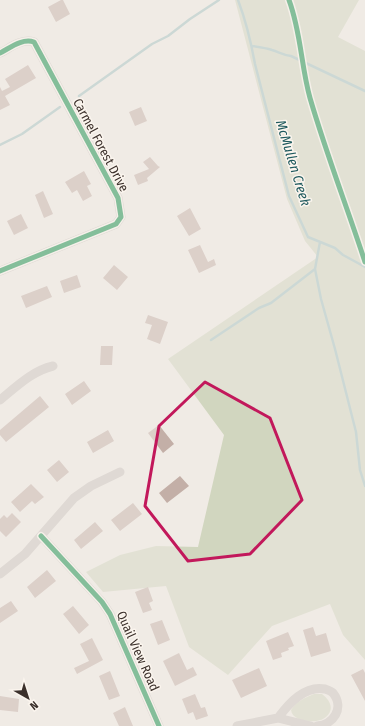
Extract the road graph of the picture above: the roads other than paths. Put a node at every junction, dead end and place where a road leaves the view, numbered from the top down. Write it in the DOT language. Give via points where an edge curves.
graph roads {
  1 [pos="0,53"];
  2 [pos="0,271"];
  3 [pos="53,366"];
  4 [pos="0,400"];
  5 [pos="120,472"];
  6 [pos="41,536"];
  7 [pos="0,574"];
  8 [pos="278,718"];
  9 [pos="159,726"];
  10 [pos="237,726"];
  11 [pos="311,726"];
  12 [pos="317,726"];
  1 -- 2 [label="street, Carmel Forest Drive" via="23,41 34,42 118,198 121,217 116,224"];
  3 -- 4 [label="street" via="34,373"];
  5 -- 6 [label="street" via="91,486 74,498"];
  6 -- 7 [label="street" via="25,554"];
  6 -- 9 [label="street, Quail View Road" via="110,614"];
  8 -- 10 [label="street"];
  8 -- 11 [label="street"];
  8 -- 12 [label="street" via="296,697 303,693 317,688 329,690 334,693 338,710 331,721"];
}
